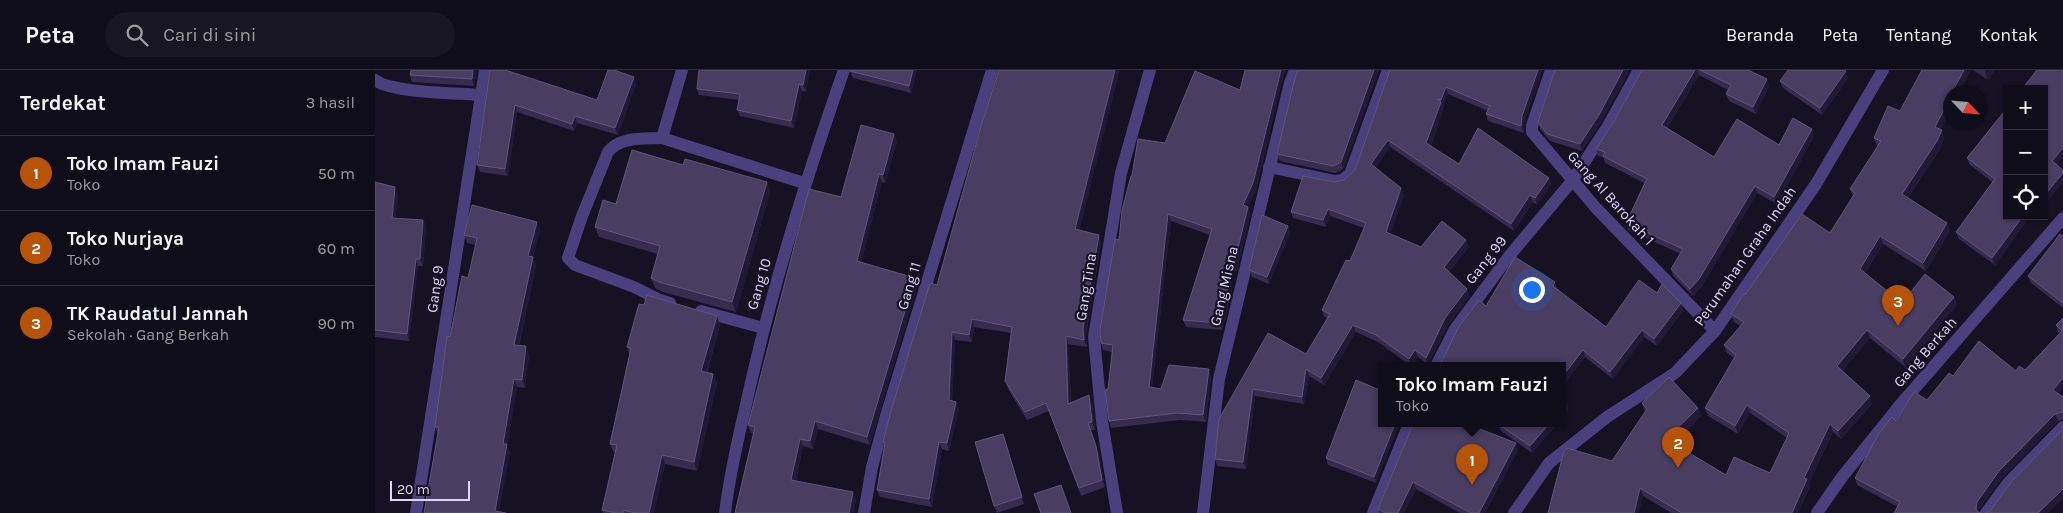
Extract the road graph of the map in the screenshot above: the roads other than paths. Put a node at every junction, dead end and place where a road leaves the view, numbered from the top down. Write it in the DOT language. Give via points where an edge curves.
graph roads {
  1 [pos="485,70"];
  2 [pos="682,70"];
  3 [pos="843,70"];
  4 [pos="992,70"];
  5 [pos="1150,70"];
  6 [pos="1295,70"];
  7 [pos="1387,70"];
  8 [pos="1551,70"];
  9 [pos="1639,70"];
  10 [pos="1883,70"];
  11 [pos="375,80"];
  12 [pos="480,95"];
  13 [pos="662,138"];
  14 [pos="1269,167"];
  15 [pos="1572,181"];
  16 [pos="805,183"];
  17 [pos="2061,222"];
  18 [pos="763,328"];
  19 [pos="1715,331"];
  20 [pos="1438,362"];
  21 [pos="1408,427"];
  22 [pos="2063,427"];
  23 [pos="416,513"];
  24 [pos="725,513"];
  25 [pos="864,513"];
  26 [pos="1117,513"];
  27 [pos="1203,513"];
  28 [pos="1373,513"];
  29 [pos="1514,513"];
  30 [pos="1817,513"];
  31 [pos="1986,513"];
  1 -- 12 [label="street, Gang 9"];
  2 -- 13 [label="street"];
  3 -- 16 [label="street, Gang 10"];
  4 -- 25 [label="street, Gang 11" via="886,416"];
  5 -- 26 [label="street, Gang Tina" via="1121,173 1094,336 1102,421"];
  6 -- 14 [label="street, Gang Misna"];
  7 -- 14 [label="street" via="1349,174 1342,180"];
  8 -- 15 [label="street, Gang Al Barokah 1" via="1532,132"];
  9 -- 15 [label="street, Gang 99"];
  10 -- 19 [label="street, Perumahan Graha Indah" via="1816,184"];
  11 -- 12 [label="street" via="393,88"];
  12 -- 23 [label="street, Gang 9"];
  13 -- 16 [label="street"];
  13 -- 18 [label="street" via="622,141 608,152 567,258 575,266 660,300"];
  14 -- 27 [label="street, Gang Misna" via="1219,379"];
  15 -- 19 [label="street, Gang Al Barokah 1"];
  15 -- 20 [label="street, Gang 99" via="1510,254 1455,329"];
  16 -- 18 [label="street, Gang 10"];
  17 -- 30 [label="street, Gang Berkah" via="1900,405"];
  18 -- 24 [label="street, Gang 10"];
  19 -- 29 [label="street, Perumahan Graha Indah" via="1675,373 1607,417 1549,463"];
  21 -- 28 [label="street"];
  22 -- 31 [label="street" via="2008,483"];
}
